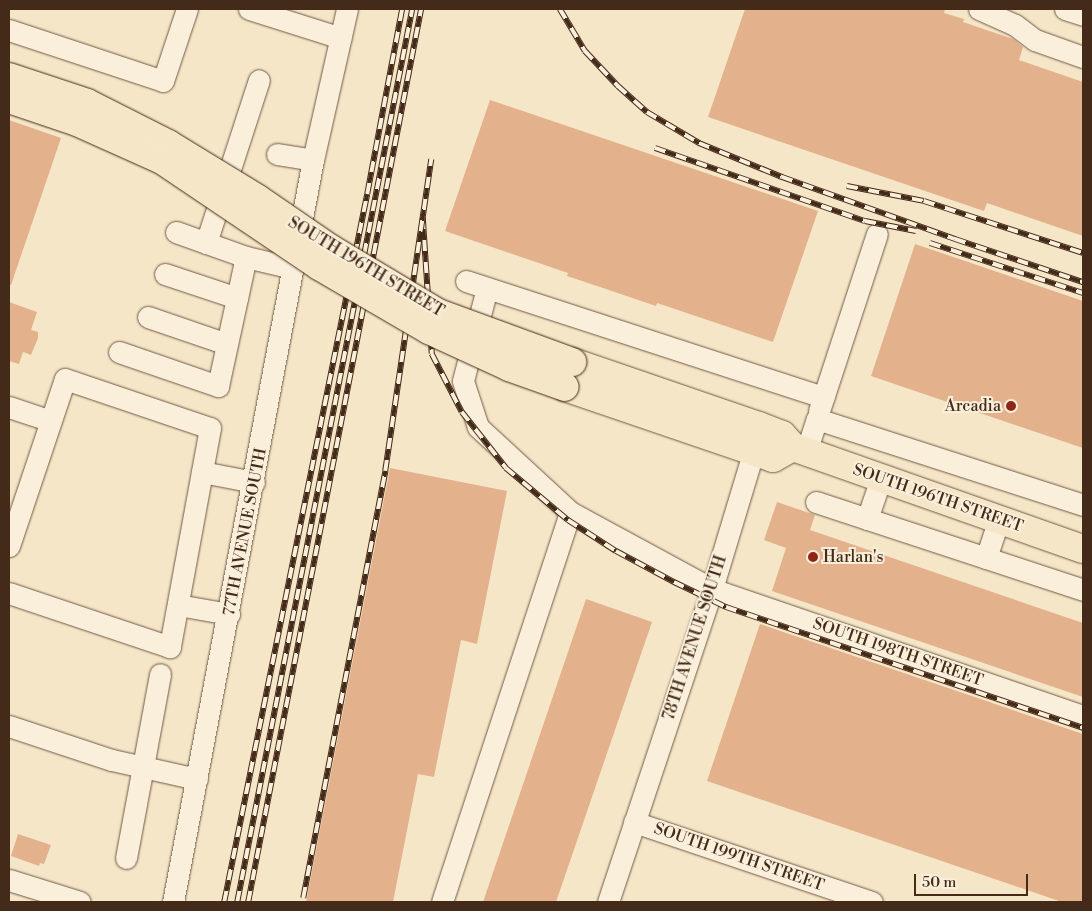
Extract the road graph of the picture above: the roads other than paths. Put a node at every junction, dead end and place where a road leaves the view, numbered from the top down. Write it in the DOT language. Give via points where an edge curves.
graph roads {
  1 [pos="187,9"];
  2 [pos="249,9"];
  3 [pos="347,9"];
  4 [pos="979,9"];
  5 [pos="1065,9"];
  6 [pos="1083,15"];
  7 [pos="9,30"];
  8 [pos="341,38"];
  9 [pos="1083,57"];
  10 [pos="9,77"];
  11 [pos="259,80"];
  12 [pos="9,99"];
  13 [pos="277,154"];
  14 [pos="313,160"];
  15 [pos="176,232"];
  16 [pos="877,234"];
  17 [pos="206,242"];
  18 [pos="246,256"];
  19 [pos="293,268"];
  20 [pos="165,274"];
  21 [pos="466,281"];
  22 [pos="487,288"];
  23 [pos="237,298"];
  24 [pos="148,317"];
  25 [pos="227,344"];
  26 [pos="119,352"];
  27 [pos="569,374"];
  28 [pos="824,397"];
  29 [pos="9,407"];
  30 [pos="817,419"];
  31 [pos="51,421"];
  32 [pos="800,449"];
  33 [pos="753,453"];
  34 [pos="202,472"];
  35 [pos="882,478"];
  36 [pos="254,482"];
  37 [pos="816,502"];
  38 [pos="1083,505"];
  39 [pos="570,512"];
  40 [pos="867,518"];
  41 [pos="999,519"];
  42 [pos="9,546"];
  43 [pos="1083,548"];
  44 [pos="986,558"];
  45 [pos="712,589"];
  46 [pos="1083,590"];
  47 [pos="9,593"];
  48 [pos="178,605"];
  49 [pos="229,614"];
  50 [pos="160,674"];
  51 [pos="1083,716"];
  52 [pos="9,726"];
  53 [pos="143,767"];
  54 [pos="197,779"];
  55 [pos="634,822"];
  56 [pos="126,858"];
  57 [pos="9,880"];
  58 [pos="80,902"];
  59 [pos="173,902"];
  60 [pos="442,902"];
  61 [pos="608,902"];
  62 [pos="872,902"];
  1 -- 7 [label="street" via="163,81"];
  2 -- 8 [label="street"];
  3 -- 8 [label="street, 77TH AVENUE SOUTH"];
  4 -- 9 [label="street" via="1015,25 1035,40"];
  5 -- 6 [label="street"];
  8 -- 14 [label="street, 77TH AVENUE SOUTH"];
  10 -- 27 [label="main road, SOUTH 196TH STREET, bridge" via="87,103 168,144 258,199 330,249 438,313"];
  11 -- 17 [label="street"];
  12 -- 27 [label="main road, SOUTH 196TH STREET, bridge" via="77,122 162,160 319,266 429,330 509,367"];
  13 -- 14 [label="street"];
  14 -- 19 [label="street, 77TH AVENUE SOUTH"];
  15 -- 17 [label="street"];
  16 -- 28 [label="street"];
  17 -- 18 [label="street"];
  18 -- 19 [label="street"];
  18 -- 23 [label="street"];
  19 -- 36 [label="street, 77TH AVENUE SOUTH"];
  20 -- 23 [label="street"];
  21 -- 22 [label="street"];
  22 -- 28 [label="street"];
  22 -- 39 [label="street, SOUTH 198TH STREET" via="463,381 478,427"];
  23 -- 25 [label="street"];
  24 -- 25 [label="street"];
  25 -- 26 [label="street" via="218,386"];
  27 -- 32 [label="main road, SOUTH 196TH STREET" via="767,428"];
  27 -- 33 [label="main road, SOUTH 196TH STREET"];
  28 -- 30 [label="street"];
  29 -- 31 [label="street"];
  30 -- 32 [label="street"];
  30 -- 38 [label="street"];
  31 -- 34 [label="street" via="65,378 210,428"];
  31 -- 42 [label="street"];
  32 -- 33 [label="main road, SOUTH 196TH STREET" via="772,458"];
  32 -- 35 [label="main road, SOUTH 196TH STREET"];
  33 -- 45 [label="street, 78TH AVENUE SOUTH"];
  34 -- 36 [label="street"];
  34 -- 48 [label="street"];
  35 -- 40 [label="street"];
  35 -- 41 [label="main road, SOUTH 196TH STREET"];
  36 -- 49 [label="street, 77TH AVENUE SOUTH"];
  37 -- 40 [label="street"];
  39 -- 45 [label="street, SOUTH 198TH STREET"];
  39 -- 60 [label="street"];
  40 -- 44 [label="street"];
  41 -- 43 [label="main road, SOUTH 196TH STREET"];
  41 -- 44 [label="street"];
  44 -- 46 [label="street"];
  45 -- 51 [label="street, SOUTH 198TH STREET"];
  45 -- 55 [label="street, 78TH AVENUE SOUTH"];
  47 -- 48 [label="street" via="170,647"];
  48 -- 49 [label="street"];
  49 -- 54 [label="street, 77TH AVENUE SOUTH"];
  50 -- 53 [label="street"];
  52 -- 53 [label="street"];
  53 -- 54 [label="street"];
  53 -- 56 [label="street"];
  54 -- 59 [label="street, 77TH AVENUE SOUTH"];
  55 -- 61 [label="street, 78TH AVENUE SOUTH"];
  55 -- 62 [label="street, SOUTH 199TH STREET"];
  57 -- 58 [label="street"];
}
